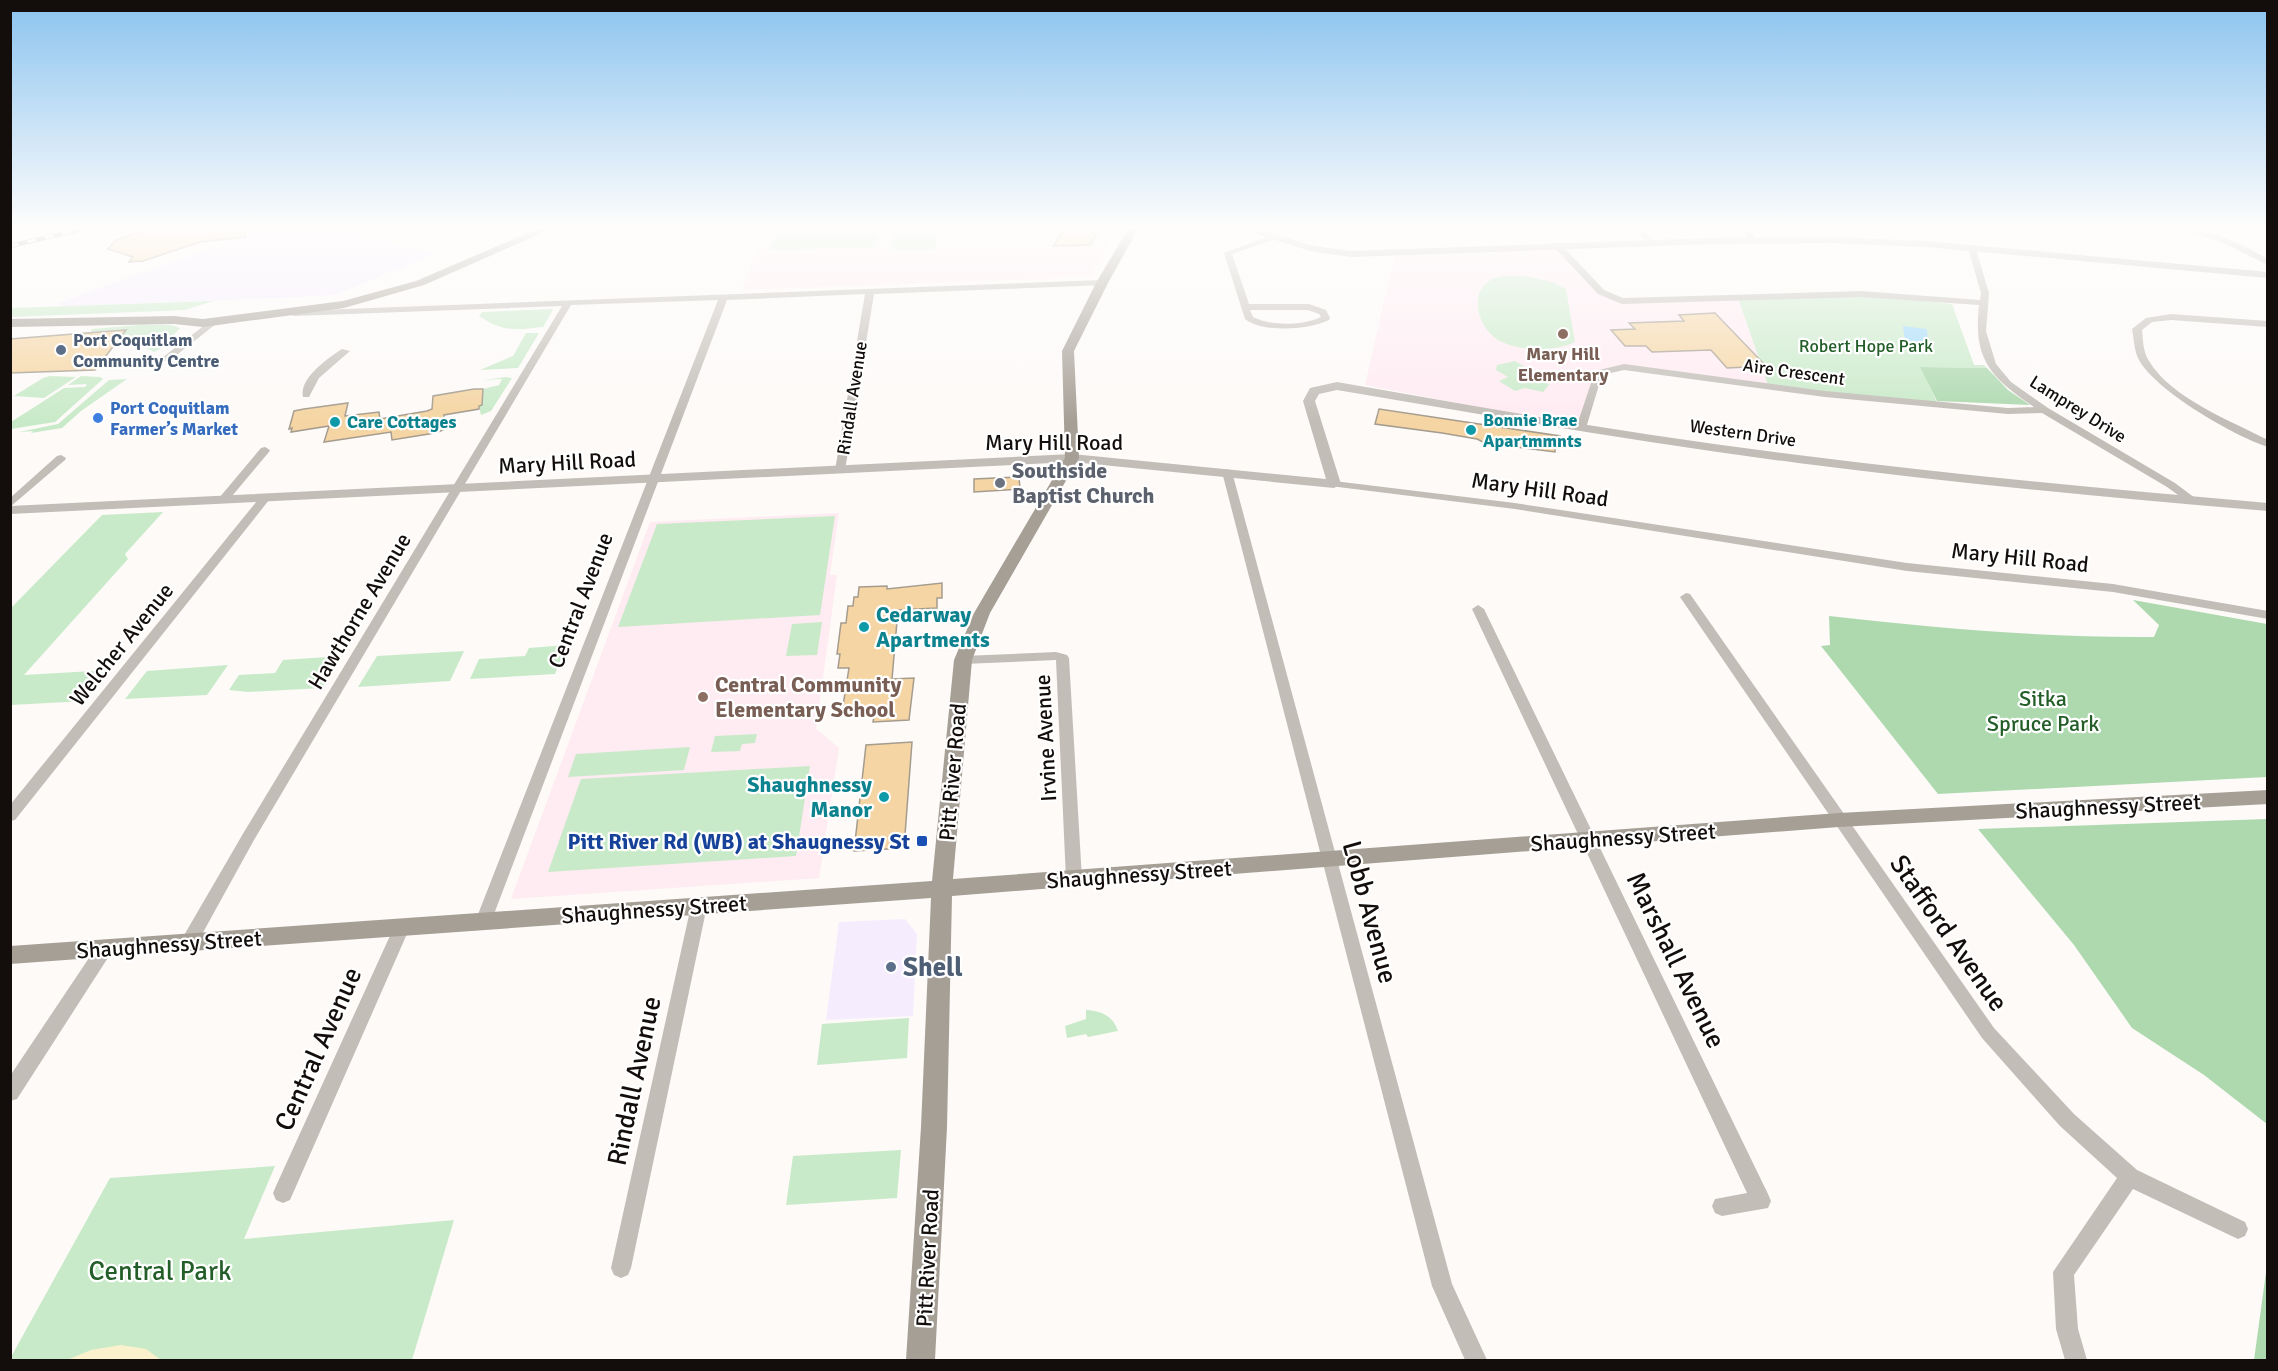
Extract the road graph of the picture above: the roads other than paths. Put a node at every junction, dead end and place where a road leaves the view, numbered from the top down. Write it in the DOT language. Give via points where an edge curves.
graph roads {
  1 [pos="388,293"];
  2 [pos="812,293"];
  3 [pos="870,293"];
  4 [pos="1097,293"];
  5 [pos="1241,293"];
  6 [pos="1603,293"];
  7 [pos="1984,293"];
  8 [pos="379,296"];
  9 [pos="724,296"];
  10 [pos="569,302"];
  11 [pos="1984,303"];
  12 [pos="1246,308"];
  13 [pos="394,309"];
  14 [pos="208,313"];
  15 [pos="258,314"];
  16 [pos="67,321"];
  17 [pos="189,322"];
  18 [pos="10,323"];
  19 [pos="2268,324"];
  20 [pos="182,345"];
  21 [pos="345,351"];
  22 [pos="166,360"];
  23 [pos="306,395"];
  24 [pos="2044,410"];
  25 [pos="1581,429"];
  26 [pos="2268,444"];
  27 [pos="266,450"];
  28 [pos="61,458"];
  29 [pos="1072,458"];
  30 [pos="840,470"];
  31 [pos="1227,472"];
  32 [pos="654,479"];
  33 [pos="1334,484"];
  34 [pos="458,488"];
  35 [pos="265,498"];
  36 [pos="224,500"];
  37 [pos="2193,501"];
  38 [pos="10,504"];
  39 [pos="2268,507"];
  40 [pos="10,510"];
  41 [pos="1686,597"];
  42 [pos="1478,609"];
  43 [pos="2268,615"];
  44 [pos="963,660"];
  45 [pos="2268,797"];
  46 [pos="10,816"];
  47 [pos="1839,820"];
  48 [pos="1589,839"];
  49 [pos="1330,860"];
  50 [pos="1074,879"];
  51 [pos="942,888"];
  52 [pos="699,906"];
  53 [pos="483,922"];
  54 [pos="402,927"];
  55 [pos="189,942"];
  56 [pos="105,948"];
  57 [pos="10,955"];
  58 [pos="10,1093"];
  59 [pos="2130,1177"];
  60 [pos="283,1193"];
  61 [pos="1722,1206"];
  62 [pos="2238,1229"];
  63 [pos="621,1268"];
  64 [pos="921,1360"];
  65 [pos="1476,1360"];
  66 [pos="2076,1360"];
  1 -- 8 [label="main road"];
  2 -- 9 [label="street"];
  3 -- 30 [label="street, Rindall Avenue"];
  4 -- 29 [label="main road" via="1068,351"];
  5 -- 12 [label="street"];
  6 -- 11 [label="street" via="1622,301 1861,294"];
  7 -- 11 [label="street, Lamprey Drive"];
  8 -- 13 [label="street" via="379,305"];
  8 -- 15 [label="main road" via="314,309"];
  9 -- 10 [label="street"];
  9 -- 32 [label="street, Central Avenue"];
  10 -- 13 [label="street"];
  10 -- 34 [label="street, Hawthorne Avenue"];
  11 -- 24 [label="street, Lamprey Drive" via="1981,331 1990,363 2008,384"];
  12 -- 12 [label="street" via="1309,308 1323,312 1326,318 1310,324 1264,325 1249,319"];
  13 -- 15 [label="street"];
  14 -- 15 [label="main road"];
  14 -- 15 [label="main road" via="226,315 227,310"];
  14 -- 16 [label="main road"];
  14 -- 17 [label="main road" via="189,317"];
  14 -- 17 [label="main road" via="203,323"];
  14 -- 20 [label="street"];
  16 -- 17 [label="main road"];
  16 -- 18 [label="main road"];
  17 -- 20 [label="street" via="191,328"];
  19 -- 26 [label="street" via="2171,317 2149,320 2137,329 2143,359 2156,379"];
  20 -- 22 [label="street"];
  21 -- 23 [label="street" via="324,368"];
  24 -- 25 [label="street, Aire Crescent" via="2008,411 1826,394 1624,367 1598,373"];
  24 -- 37 [label="street, Lamprey Drive" via="2171,484"];
  25 -- 33 [label="street, Western Drive" via="1354,388 1325,387 1314,391 1309,401"];
  25 -- 37 [label="street, Western Drive" via="1798,459"];
  27 -- 36 [label="street"];
  28 -- 38 [label="street"];
  29 -- 30 [label="street, Mary Hill Road"];
  29 -- 31 [label="street, Mary Hill Road"];
  29 -- 44 [label="main road, Pitt River Road" via="977,623"];
  30 -- 32 [label="street, Mary Hill Road"];
  31 -- 33 [label="street, Mary Hill Road"];
  31 -- 49 [label="street, Lobb Avenue"];
  32 -- 34 [label="street, Mary Hill Road"];
  32 -- 53 [label="street, Central Avenue"];
  33 -- 43 [label="street, Mary Hill Road" via="1515,506 1906,567 2112,588"];
  34 -- 35 [label="street, Mary Hill Road"];
  34 -- 55 [label="street, Hawthorne Avenue"];
  35 -- 36 [label="street, Mary Hill Road"];
  35 -- 46 [label="street, Welcher Avenue"];
  36 -- 40 [label="street, Mary Hill Road"];
  37 -- 39 [label="street, Western Drive"];
  41 -- 47 [label="street, Stafford Avenue"];
  42 -- 48 [label="street, Marshall Avenue"];
  44 -- 50 [label="street, Irvine Avenue" via="1062,658"];
  44 -- 51 [label="main road, Pitt River Road"];
  45 -- 47 [label="main road, Shaughnessy Street"];
  47 -- 48 [label="main road, Shaughnessy Street"];
  47 -- 59 [label="street, Stafford Avenue" via="1988,1033 2067,1120"];
  48 -- 49 [label="main road, Shaughnessy Street"];
  48 -- 61 [label="street, Marshall Avenue" via="1761,1201"];
  49 -- 50 [label="main road, Shaughnessy Street"];
  49 -- 65 [label="street, Lobb Avenue" via="1442,1286"];
  50 -- 51 [label="main road, Shaughnessy Street"];
  51 -- 52 [label="main road, Shaughnessy Street"];
  51 -- 64 [label="main road, Pitt River Road"];
  52 -- 53 [label="main road, Shaughnessy Street"];
  52 -- 63 [label="street, Rindall Avenue"];
  53 -- 54 [label="main road, Shaughnessy Street"];
  54 -- 55 [label="main road, Shaughnessy Street"];
  54 -- 60 [label="street, Central Avenue"];
  55 -- 56 [label="main road, Shaughnessy Street"];
  56 -- 57 [label="main road, Shaughnessy Street"];
  56 -- 58 [label="street"];
  59 -- 62 [label="street, Stafford Avenue"];
  59 -- 66 [label="street" via="2063,1272 2067,1329"];
}
